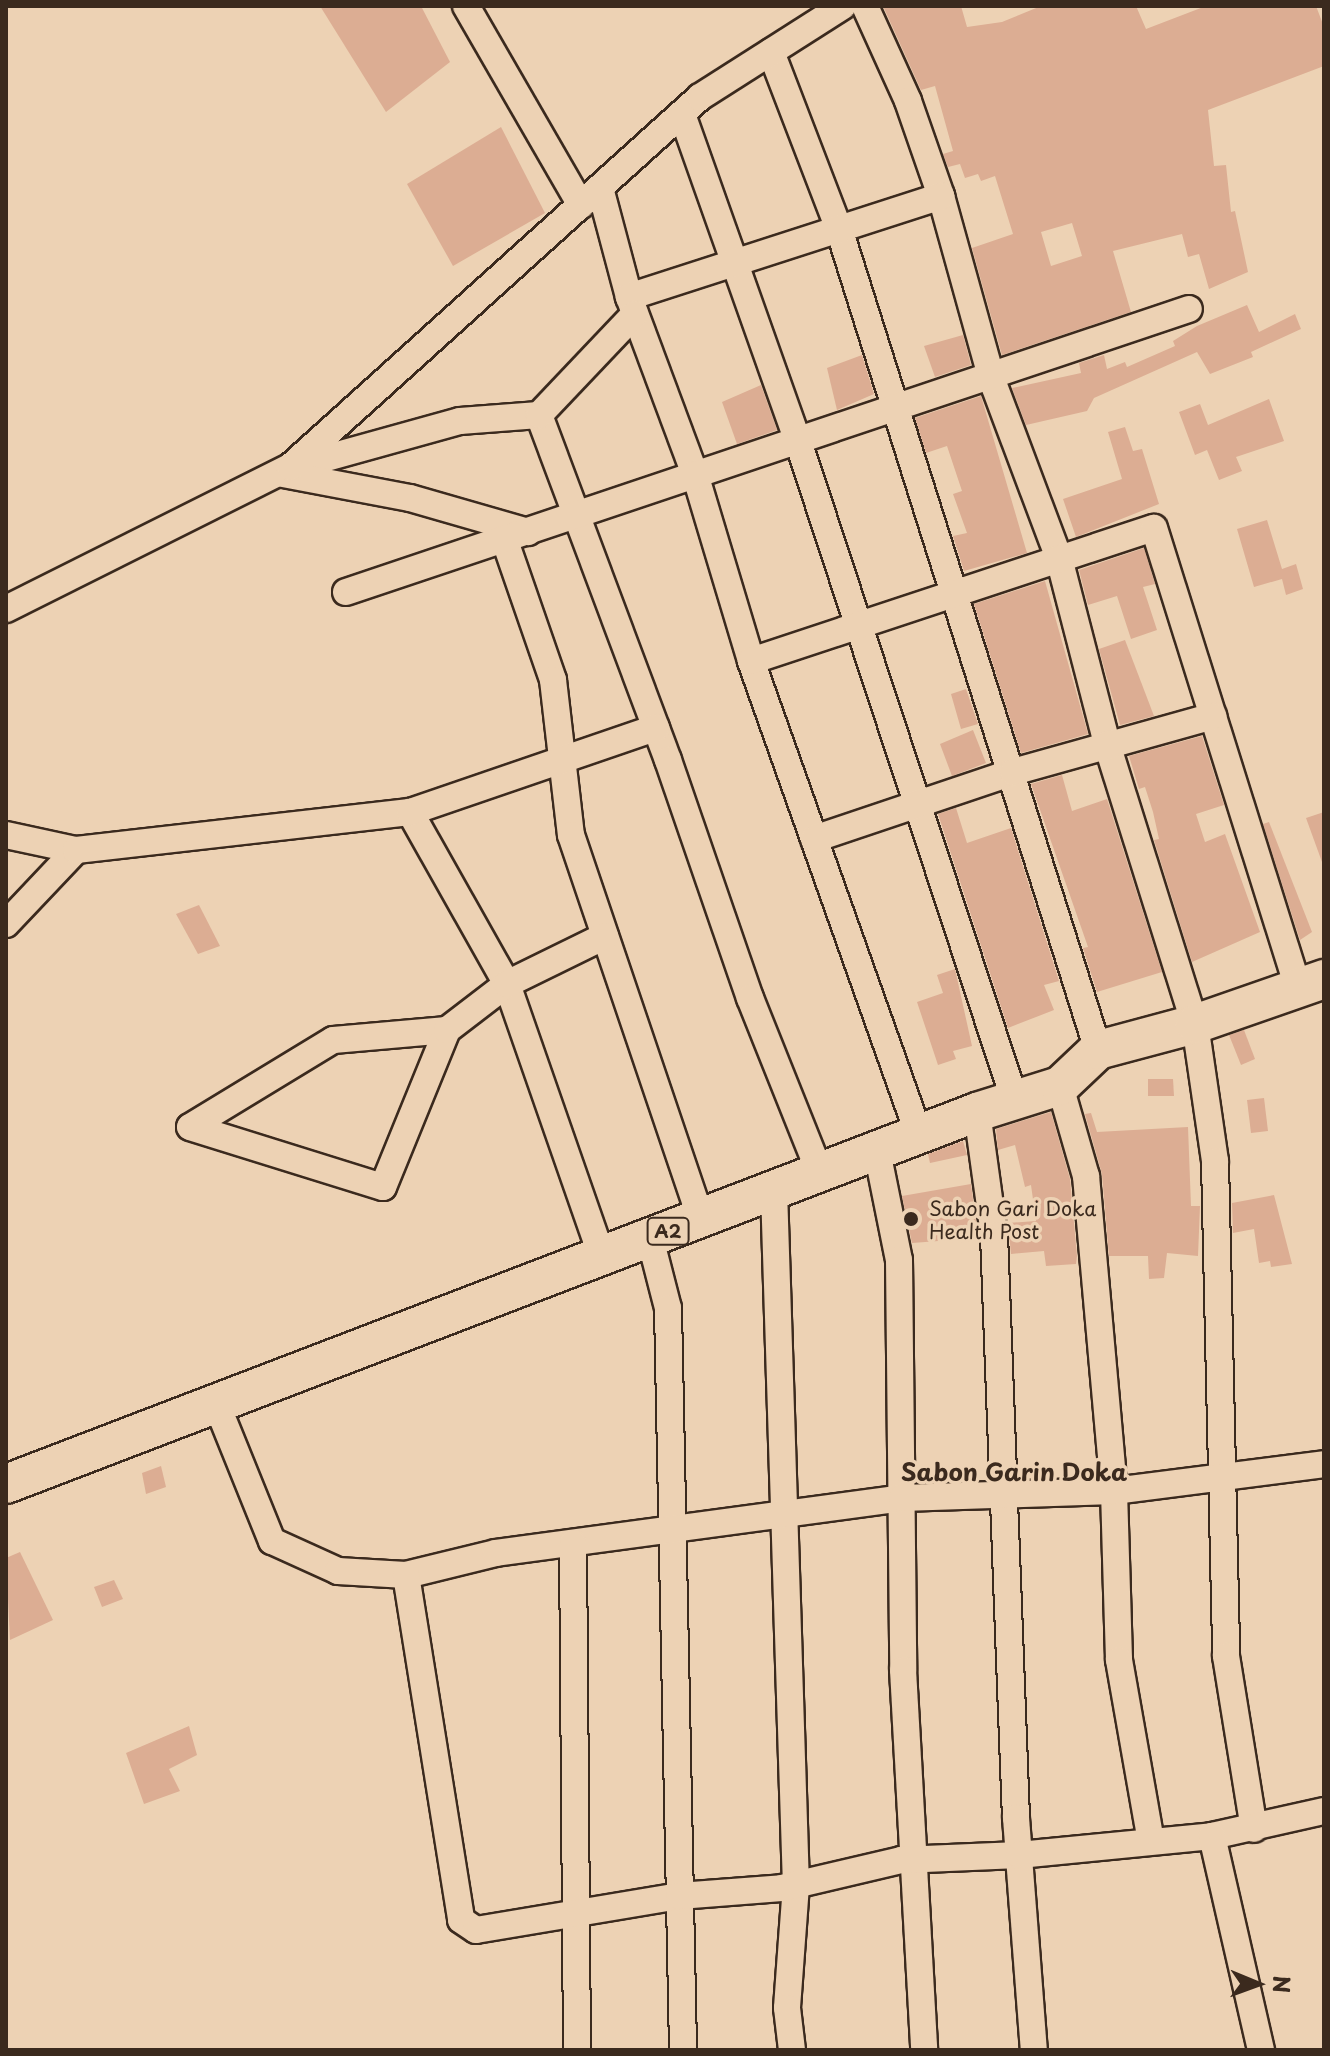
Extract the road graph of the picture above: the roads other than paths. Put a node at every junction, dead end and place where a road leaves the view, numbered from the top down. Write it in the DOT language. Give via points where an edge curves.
graph roads {
  1 [pos="466,6"];
  2 [pos="843,6"];
  3 [pos="865,6"];
  4 [pos="771,52"];
  5 [pos="682,114"];
  6 [pos="591,196"];
  7 [pos="941,196"];
  8 [pos="839,229"];
  9 [pos="737,262"];
  10 [pos="632,306"];
  11 [pos="1189,309"];
  12 [pos="992,380"];
  13 [pos="897,408"];
  14 [pos="539,415"];
  15 [pos="798,441"];
  16 [pos="285,470"];
  17 [pos="695,474"];
  18 [pos="573,515"];
  19 [pos="516,536"];
  20 [pos="1059,558"];
  21 [pos="346,592"];
  22 [pos="956,593"];
  23 [pos="6,609"];
  24 [pos="859,625"];
  25 [pos="751,661"];
  26 [pos="1213,716"];
  27 [pos="656,728"];
  28 [pos="1107,744"];
  29 [pos="562,761"];
  30 [pos="1013,772"];
  31 [pos="915,803"];
  32 [pos="410,812"];
  33 [pos="6,835"];
  34 [pos="814,839"];
  35 [pos="76,850"];
  36 [pos="6,924"];
  37 [pos="605,936"];
  38 [pos="507,984"];
  39 [pos="1311,984"];
  40 [pos="1195,1024"];
  41 [pos="447,1030"];
  42 [pos="1098,1050"];
  43 [pos="1060,1086"];
  44 [pos="1014,1098"];
  45 [pos="977,1112"];
  46 [pos="919,1135"];
  47 [pos="877,1151"];
  48 [pos="820,1173"];
  49 [pos="774,1190"];
  50 [pos="701,1219"];
  51 [pos="650,1238"];
  52 [pos="602,1257"];
  53 [pos="217,1405"];
  54 [pos="1324,1464"];
  55 [pos="1222,1476"];
  56 [pos="6,1484"];
  57 [pos="1114,1491"];
  58 [pos="902,1498"];
  59 [pos="1007,1498"];
  60 [pos="784,1515"];
  61 [pos="675,1529"];
  62 [pos="573,1543"];
  63 [pos="406,1575"];
  64 [pos="1324,1811"];
  65 [pos="1254,1829"];
  66 [pos="1212,1836"];
  67 [pos="1151,1841"];
  68 [pos="1019,1855"];
  69 [pos="914,1859"];
  70 [pos="796,1885"];
  71 [pos="679,1896"];
  72 [pos="576,1914"];
  73 [pos="577,2050"];
  74 [pos="683,2050"];
  75 [pos="792,2050"];
  76 [pos="924,2050"];
  77 [pos="1034,2050"];
  78 [pos="1261,2050"];
  1 -- 6 [label="street"];
  2 -- 4 [label="street"];
  3 -- 7 [label="street" via="908,101"];
  4 -- 5 [label="street"];
  4 -- 8 [label="street"];
  5 -- 6 [label="street"];
  5 -- 9 [label="street"];
  6 -- 10 [label="street"];
  6 -- 16 [label="street"];
  7 -- 8 [label="street"];
  7 -- 12 [label="street"];
  8 -- 9 [label="street"];
  8 -- 13 [label="street"];
  9 -- 10 [label="street"];
  9 -- 15 [label="street"];
  10 -- 14 [label="street"];
  10 -- 17 [label="street"];
  11 -- 12 [label="street"];
  12 -- 13 [label="street"];
  12 -- 20 [label="street"];
  13 -- 15 [label="street"];
  13 -- 22 [label="street"];
  14 -- 16 [label="street" via="460,421"];
  14 -- 18 [label="street"];
  15 -- 17 [label="street"];
  15 -- 24 [label="street"];
  16 -- 19 [label="street" via="410,498"];
  16 -- 23 [label="street"];
  17 -- 18 [label="street"];
  17 -- 25 [label="street"];
  18 -- 19 [label="street"];
  18 -- 27 [label="street"];
  19 -- 21 [label="street"];
  19 -- 29 [label="street" via="553,680"];
  20 -- 22 [label="street"];
  20 -- 26 [label="street" via="1154,528"];
  20 -- 28 [label="street"];
  22 -- 24 [label="street"];
  22 -- 30 [label="street"];
  24 -- 25 [label="street"];
  24 -- 31 [label="street"];
  25 -- 34 [label="street"];
  26 -- 28 [label="street"];
  26 -- 39 [label="street"];
  27 -- 29 [label="street"];
  27 -- 48 [label="street" via="750,998"];
  28 -- 30 [label="street"];
  28 -- 40 [label="street"];
  29 -- 32 [label="street"];
  29 -- 37 [label="street" via="571,835"];
  30 -- 31 [label="street"];
  30 -- 42 [label="street"];
  31 -- 34 [label="street"];
  31 -- 44 [label="street"];
  32 -- 35 [label="street"];
  32 -- 38 [label="street"];
  33 -- 35 [label="street"];
  34 -- 46 [label="street"];
  35 -- 36 [label="street"];
  37 -- 38 [label="street"];
  37 -- 50 [label="street"];
  38 -- 41 [label="street"];
  38 -- 52 [label="street"];
  39 -- 40 [label="highway, A2"];
  40 -- 42 [label="highway, A2"];
  40 -- 55 [label="street" via="1215,1161"];
  41 -- 41 [label="street" via="383,1187 190,1127 333,1040"];
  42 -- 43 [label="highway, A2"];
  43 -- 44 [label="highway, A2"];
  43 -- 57 [label="street" via="1086,1176"];
  44 -- 45 [label="highway, A2"];
  45 -- 46 [label="highway, A2"];
  45 -- 59 [label="street" via="994,1235"];
  46 -- 47 [label="highway, A2"];
  47 -- 48 [label="highway, A2"];
  47 -- 58 [label="street" via="899,1260"];
  48 -- 49 [label="highway, A2"];
  49 -- 50 [label="highway, A2"];
  49 -- 60 [label="street"];
  50 -- 51 [label="highway, A2"];
  51 -- 52 [label="highway, A2"];
  51 -- 61 [label="street" via="668,1308"];
  52 -- 53 [label="highway, A2"];
  53 -- 56 [label="highway, A2"];
  53 -- 63 [label="street" via="272,1541 338,1571"];
  54 -- 55 [label="street"];
  55 -- 57 [label="street"];
  55 -- 65 [label="street" via="1226,1656"];
  57 -- 59 [label="street"];
  57 -- 67 [label="street" via="1119,1660"];
  58 -- 59 [label="street"];
  58 -- 60 [label="street"];
  58 -- 69 [label="street" via="903,1670"];
  59 -- 68 [label="street"];
  60 -- 61 [label="street"];
  60 -- 70 [label="street"];
  61 -- 62 [label="street"];
  61 -- 71 [label="street"];
  62 -- 63 [label="street" via="496,1553"];
  62 -- 72 [label="street"];
  63 -- 72 [label="street" via="461,1920 476,1930"];
  64 -- 65 [label="street"];
  65 -- 66 [label="street"];
  66 -- 67 [label="street"];
  66 -- 78 [label="street"];
  67 -- 68 [label="street"];
  68 -- 69 [label="street"];
  68 -- 77 [label="street"];
  69 -- 70 [label="street"];
  69 -- 76 [label="street"];
  70 -- 71 [label="street"];
  70 -- 75 [label="street" via="787,2008"];
  71 -- 72 [label="street"];
  71 -- 74 [label="street"];
  72 -- 73 [label="street"];
}
